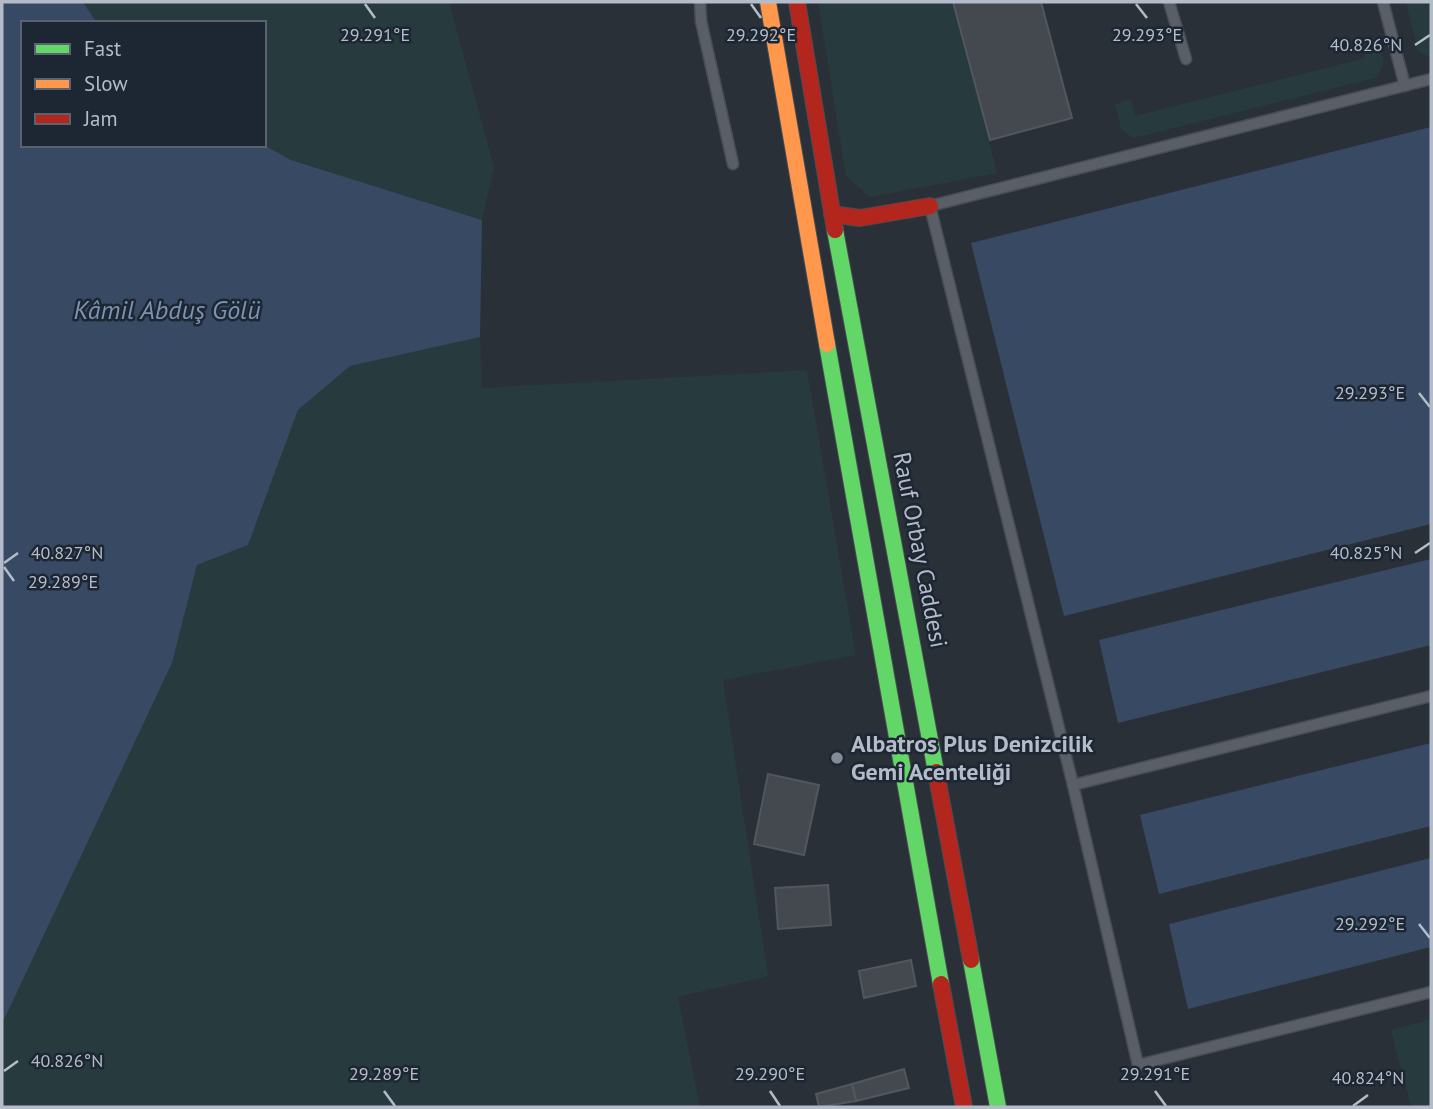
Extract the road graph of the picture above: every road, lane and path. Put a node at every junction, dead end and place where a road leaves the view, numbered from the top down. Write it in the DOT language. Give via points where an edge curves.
graph roads {
  1 [pos="700,2"];
  2 [pos="768,2"];
  3 [pos="797,2"];
  4 [pos="1168,2"];
  5 [pos="1383,2"];
  6 [pos="1186,59"];
  7 [pos="1431,79"];
  8 [pos="1405,86"];
  9 [pos="733,164"];
  10 [pos="930,206"];
  11 [pos="832,214"];
  12 [pos="805,220"];
  13 [pos="1431,696"];
  14 [pos="1073,785"];
  15 [pos="1431,992"];
  16 [pos="964,1107"];
  17 [pos="998,1107"];
  1 -- 9 [label="lane"];
  2 -- 12 [label="main road"];
  3 -- 11 [label="main road, Rauf Orbay Caddesi"];
  4 -- 6 [label="lane"];
  5 -- 8 [label="lane"];
  7 -- 8 [label="lane"];
  8 -- 10 [label="lane"];
  10 -- 11 [label="main road" via="860,218"];
  10 -- 14 [label="lane"];
  11 -- 12 [label="main road"];
  11 -- 17 [label="main road, Rauf Orbay Caddesi"];
  12 -- 16 [label="main road"];
  13 -- 14 [label="lane"];
  14 -- 15 [label="lane" via="1138,1065"];
}
